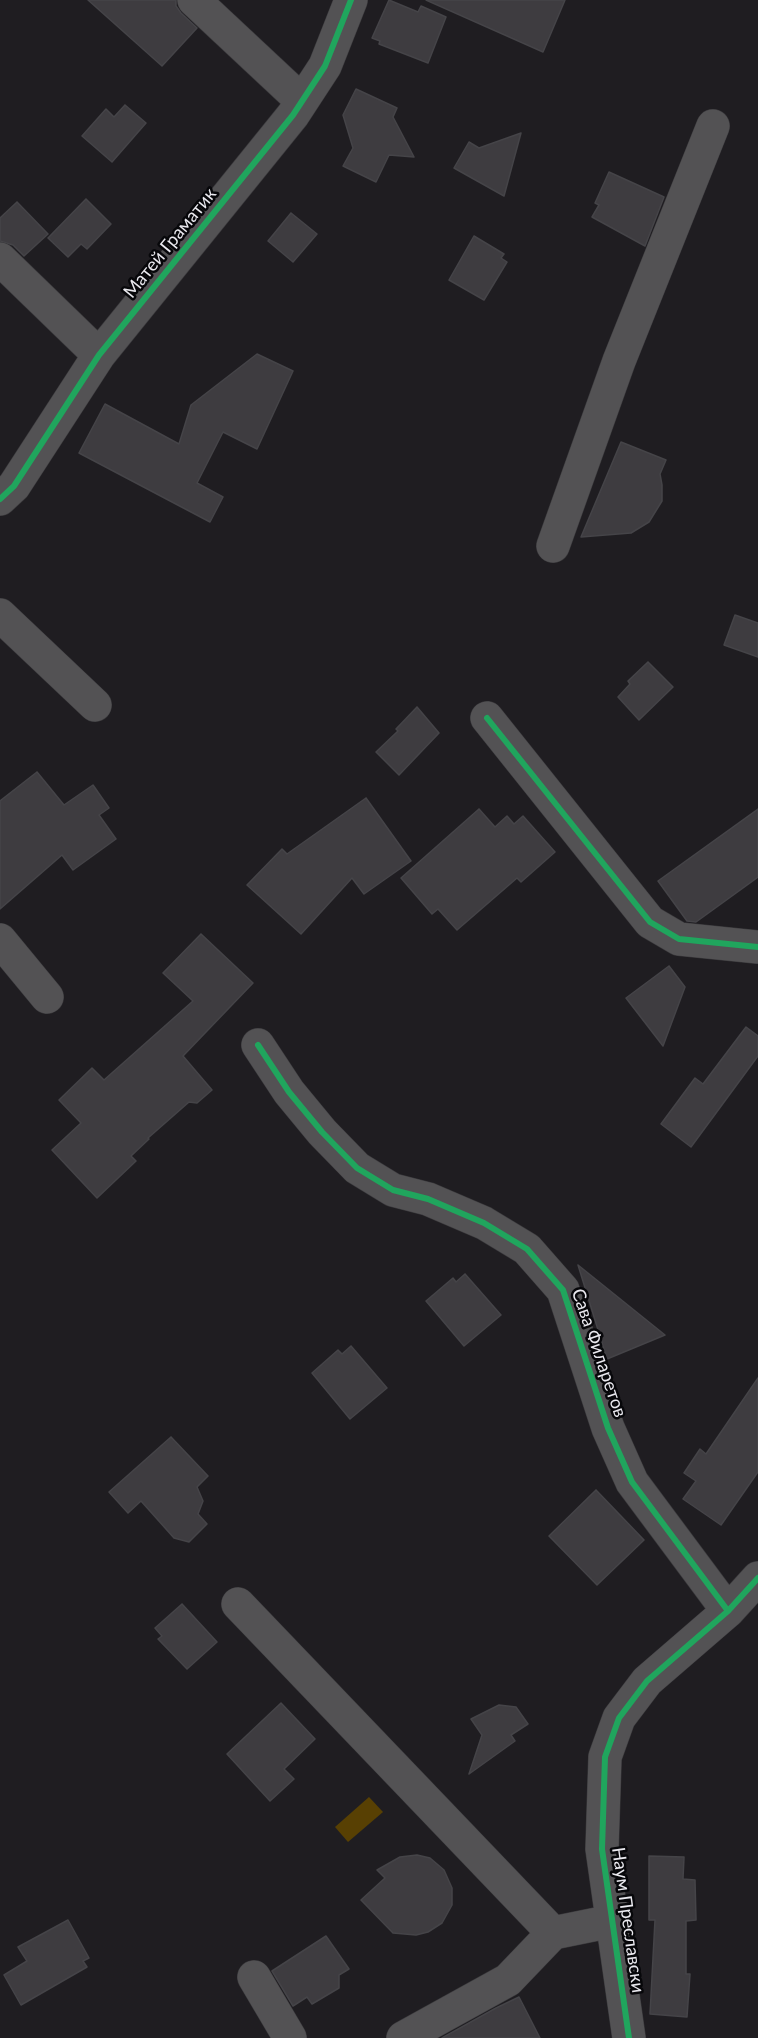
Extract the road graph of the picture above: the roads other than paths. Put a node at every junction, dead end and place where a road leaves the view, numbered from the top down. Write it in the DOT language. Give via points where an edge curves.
graph roads {
  1 [pos="194,0"];
  2 [pos="351,0"];
  3 [pos="302,101"];
  4 [pos="713,126"];
  5 [pos="0,259"];
  6 [pos="99,355"];
  7 [pos="0,499"];
  8 [pos="554,546"];
  9 [pos="0,615"];
  10 [pos="95,705"];
  11 [pos="487,718"];
  12 [pos="0,940"];
  13 [pos="758,947"];
  14 [pos="47,997"];
  15 [pos="258,1045"];
  16 [pos="758,1578"];
  17 [pos="238,1604"];
  18 [pos="728,1611"];
  19 [pos="612,1922"];
  20 [pos="553,1933"];
  21 [pos="254,1977"];
  22 [pos="290,2038"];
  23 [pos="403,2038"];
  24 [pos="629,2038"];
  1 -- 3 [label="street"];
  2 -- 3 [label="street, Матей Граматик" via="325,66"];
  3 -- 6 [label="street, Матей Граматик"];
  4 -- 8 [label="street" via="619,361"];
  5 -- 6 [label="street"];
  6 -- 7 [label="street, Матей Граматик" via="14,486"];
  9 -- 10 [label="street"];
  11 -- 13 [label="street" via="650,922 679,939"];
  12 -- 14 [label="street"];
  15 -- 18 [label="street, Сава Филаретов" via="289,1092 357,1168 393,1190 428,1199 484,1223 527,1249 563,1290 608,1428 632,1482"];
  16 -- 18 [label="street, Наум Преславски"];
  17 -- 20 [label="street"];
  18 -- 19 [label="street, Наум Преславски" via="647,1681 619,1718 605,1757 602,1838"];
  19 -- 20 [label="street"];
  19 -- 24 [label="street, Наум Преславски"];
  20 -- 23 [label="street" via="508,1980"];
  21 -- 22 [label="street"];
}
